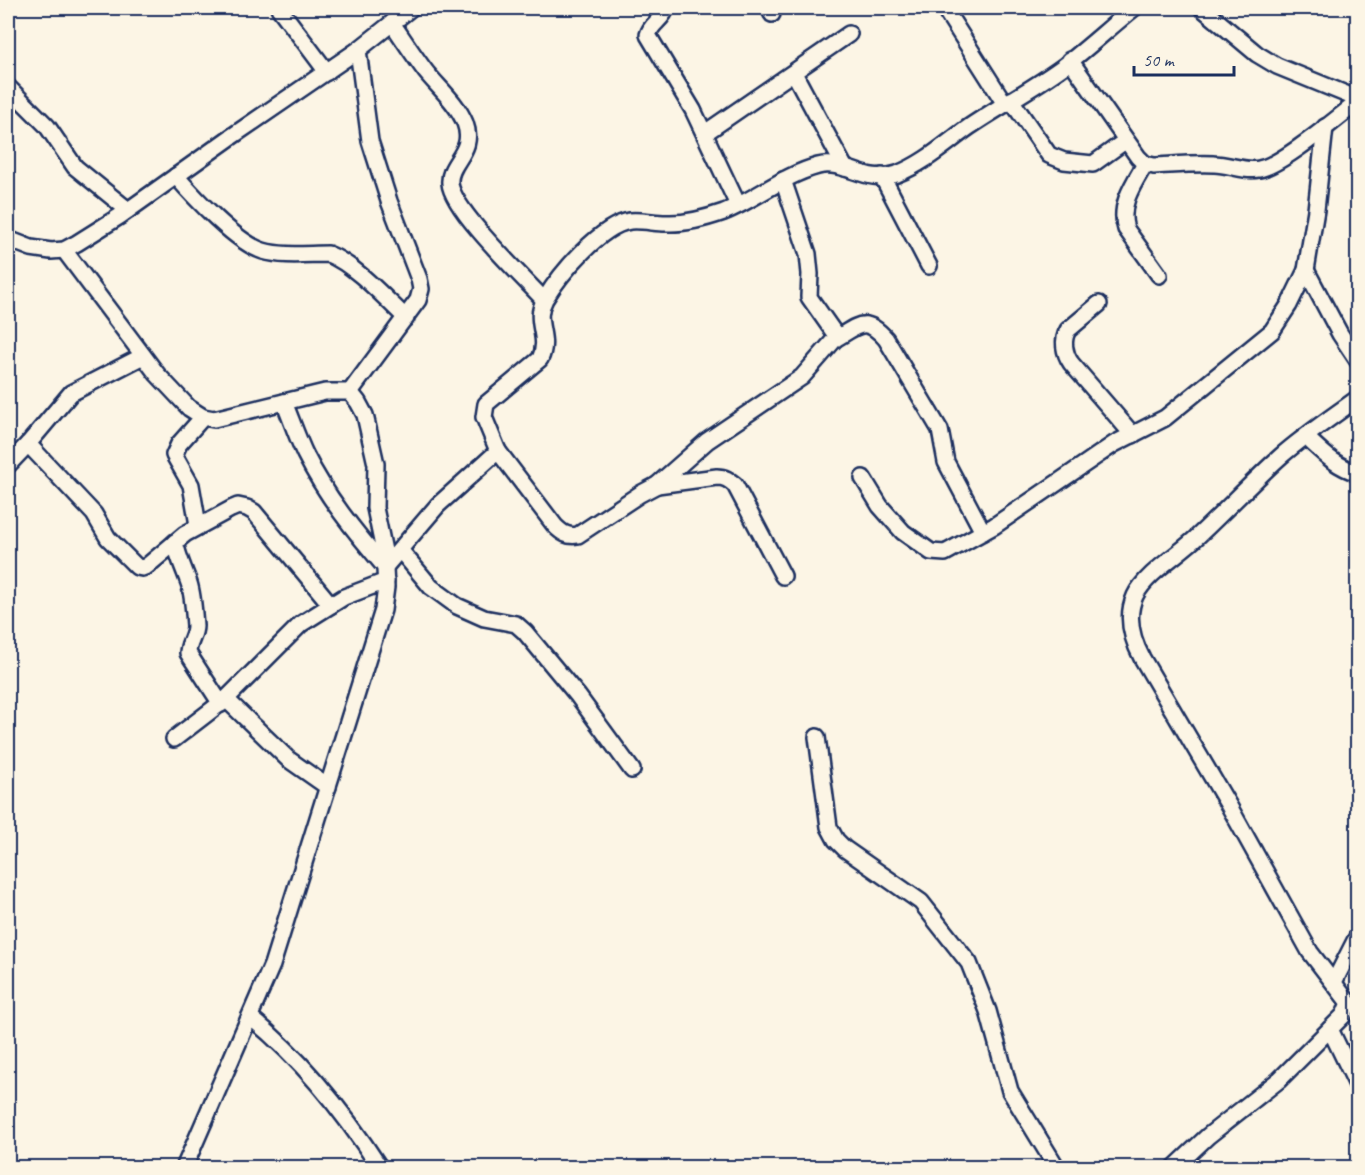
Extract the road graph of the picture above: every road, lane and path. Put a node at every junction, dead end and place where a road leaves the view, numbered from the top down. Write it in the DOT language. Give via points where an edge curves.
graph roads {
  1 [pos="279,8"];
  2 [pos="411,8"];
  3 [pos="666,8"];
  4 [pos="944,8"];
  5 [pos="1134,8"];
  6 [pos="1202,8"];
  7 [pos="392,23"];
  8 [pos="849,34"];
  9 [pos="358,50"];
  10 [pos="1070,60"];
  11 [pos="327,72"];
  12 [pos="794,73"];
  13 [pos="8,87"];
  14 [pos="1358,101"];
  15 [pos="1008,102"];
  16 [pos="1325,127"];
  17 [pos="705,133"];
  18 [pos="1125,141"];
  19 [pos="1145,164"];
  20 [pos="845,168"];
  21 [pos="176,176"];
  22 [pos="882,176"];
  23 [pos="783,180"];
  24 [pos="738,205"];
  25 [pos="128,210"];
  26 [pos="8,239"];
  27 [pos="64,250"];
  28 [pos="929,266"];
  29 [pos="1306,270"];
  30 [pos="1159,276"];
  31 [pos="544,300"];
  32 [pos="1099,304"];
  33 [pos="406,318"];
  34 [pos="835,339"];
  35 [pos="143,356"];
  36 [pos="1358,361"];
  37 [pos="350,392"];
  38 [pos="1358,398"];
  39 [pos="284,402"];
  40 [pos="203,417"];
  41 [pos="1132,435"];
  42 [pos="1306,437"];
  43 [pos="28,444"];
  44 [pos="498,451"];
  45 [pos="8,465"];
  46 [pos="1358,473"];
  47 [pos="863,478"];
  48 [pos="657,485"];
  49 [pos="198,525"];
  50 [pos="983,532"];
  51 [pos="175,542"];
  52 [pos="400,551"];
  53 [pos="386,574"];
  54 [pos="783,576"];
  55 [pos="331,604"];
  56 [pos="223,701"];
  57 [pos="817,737"];
  58 [pos="174,739"];
  59 [pos="632,770"];
  60 [pos="328,787"];
  61 [pos="1358,935"];
  62 [pos="1334,982"];
  63 [pos="1353,1008"];
  64 [pos="250,1017"];
  65 [pos="1330,1029"];
  66 [pos="1358,1087"];
  67 [pos="184,1167"];
  68 [pos="380,1167"];
  69 [pos="1057,1167"];
  70 [pos="1174,1167"];
  1 -- 11 [label="street"];
  2 -- 7 [label="street"];
  3 -- 17 [label="street" via="663,18 648,35"];
  4 -- 15 [label="street"];
  5 -- 10 [label="street"];
  6 -- 14 [label="street" via="1277,66"];
  7 -- 9 [label="street"];
  7 -- 31 [label="street" via="465,124 467,142 450,175 462,212"];
  8 -- 12 [label="street"];
  9 -- 11 [label="street"];
  9 -- 33 [label="street" via="370,141 421,289"];
  10 -- 15 [label="street"];
  10 -- 18 [label="street"];
  11 -- 21 [label="street"];
  12 -- 17 [label="street"];
  12 -- 20 [label="street"];
  13 -- 25 [label="street" via="47,126 75,167"];
  14 -- 16 [label="street"];
  15 -- 18 [label="street" via="1044,151 1055,159 1093,164"];
  15 -- 22 [label="street" via="921,163"];
  16 -- 19 [label="street" via="1261,169 1212,163"];
  16 -- 29 [label="street"];
  17 -- 24 [label="street"];
  18 -- 19 [label="street"];
  19 -- 30 [label="street" via="1126,201 1123,221"];
  20 -- 22 [label="street" via="866,176"];
  20 -- 23 [label="street" via="819,166"];
  21 -- 25 [label="street"];
  21 -- 33 [label="street" via="198,202 254,247 285,255 334,256"];
  22 -- 28 [label="street"];
  23 -- 24 [label="street"];
  23 -- 34 [label="street" via="808,254 809,297 833,330"];
  24 -- 31 [label="street" via="680,222 632,221 612,227 562,275"];
  25 -- 27 [label="street"];
  26 -- 27 [label="street" via="32,248"];
  27 -- 35 [label="street"];
  29 -- 36 [label="street"];
  29 -- 41 [label="street" via="1290,305 1272,331 1165,418"];
  31 -- 44 [label="street" via="539,312 544,334 540,359 486,404 484,410"];
  32 -- 41 [label="street" via="1068,330 1065,352"];
  33 -- 37 [label="street"];
  34 -- 48 [label="street" via="802,377 707,441"];
  34 -- 50 [label="street" via="867,324 877,328 886,339 940,430 946,462"];
  35 -- 40 [label="street" via="189,408"];
  35 -- 43 [label="street" via="71,393"];
  37 -- 39 [label="street"];
  37 -- 53 [label="street" via="365,415 373,444 375,508"];
  38 -- 42 [label="street"];
  39 -- 40 [label="street" via="214,419"];
  39 -- 53 [label="street" via="306,454 334,503"];
  40 -- 49 [label="street" via="174,455 191,484"];
  41 -- 50 [label="street"];
  42 -- 46 [label="street" via="1336,464"];
  42 -- 62 [label="street" via="1144,583 1134,597 1131,628 1142,658 1303,940"];
  43 -- 45 [label="street"];
  43 -- 51 [label="street" via="94,514 108,538 131,563 142,568"];
  44 -- 48 [label="street" via="555,526 567,535 578,535"];
  44 -- 52 [label="street" via="438,505"];
  47 -- 50 [label="street" via="894,522 931,552 952,551"];
  48 -- 54 [label="street" via="717,477 730,481"];
  49 -- 51 [label="street"];
  49 -- 55 [label="street" via="238,506 254,512"];
  51 -- 56 [label="street" via="189,582 195,622 188,653"];
  52 -- 53 [label="street"];
  52 -- 59 [label="street" via="431,587 457,606 484,618 516,624 525,632"];
  53 -- 55 [label="street"];
  53 -- 60 [label="street" via="382,610"];
  55 -- 56 [label="street" via="293,632"];
  56 -- 58 [label="street"];
  56 -- 60 [label="street" via="288,759"];
  57 -- 69 [label="street" via="828,819 836,840 921,902 969,963 988,1011 1010,1091"];
  60 -- 64 [label="street" via="272,965"];
  61 -- 62 [label="street"];
  62 -- 63 [label="street"];
  63 -- 65 [label="street"];
  64 -- 67 [label="street"];
  64 -- 68 [label="street" via="313,1077"];
  65 -- 66 [label="street"];
  65 -- 70 [label="street" via="1279,1080"];
}
